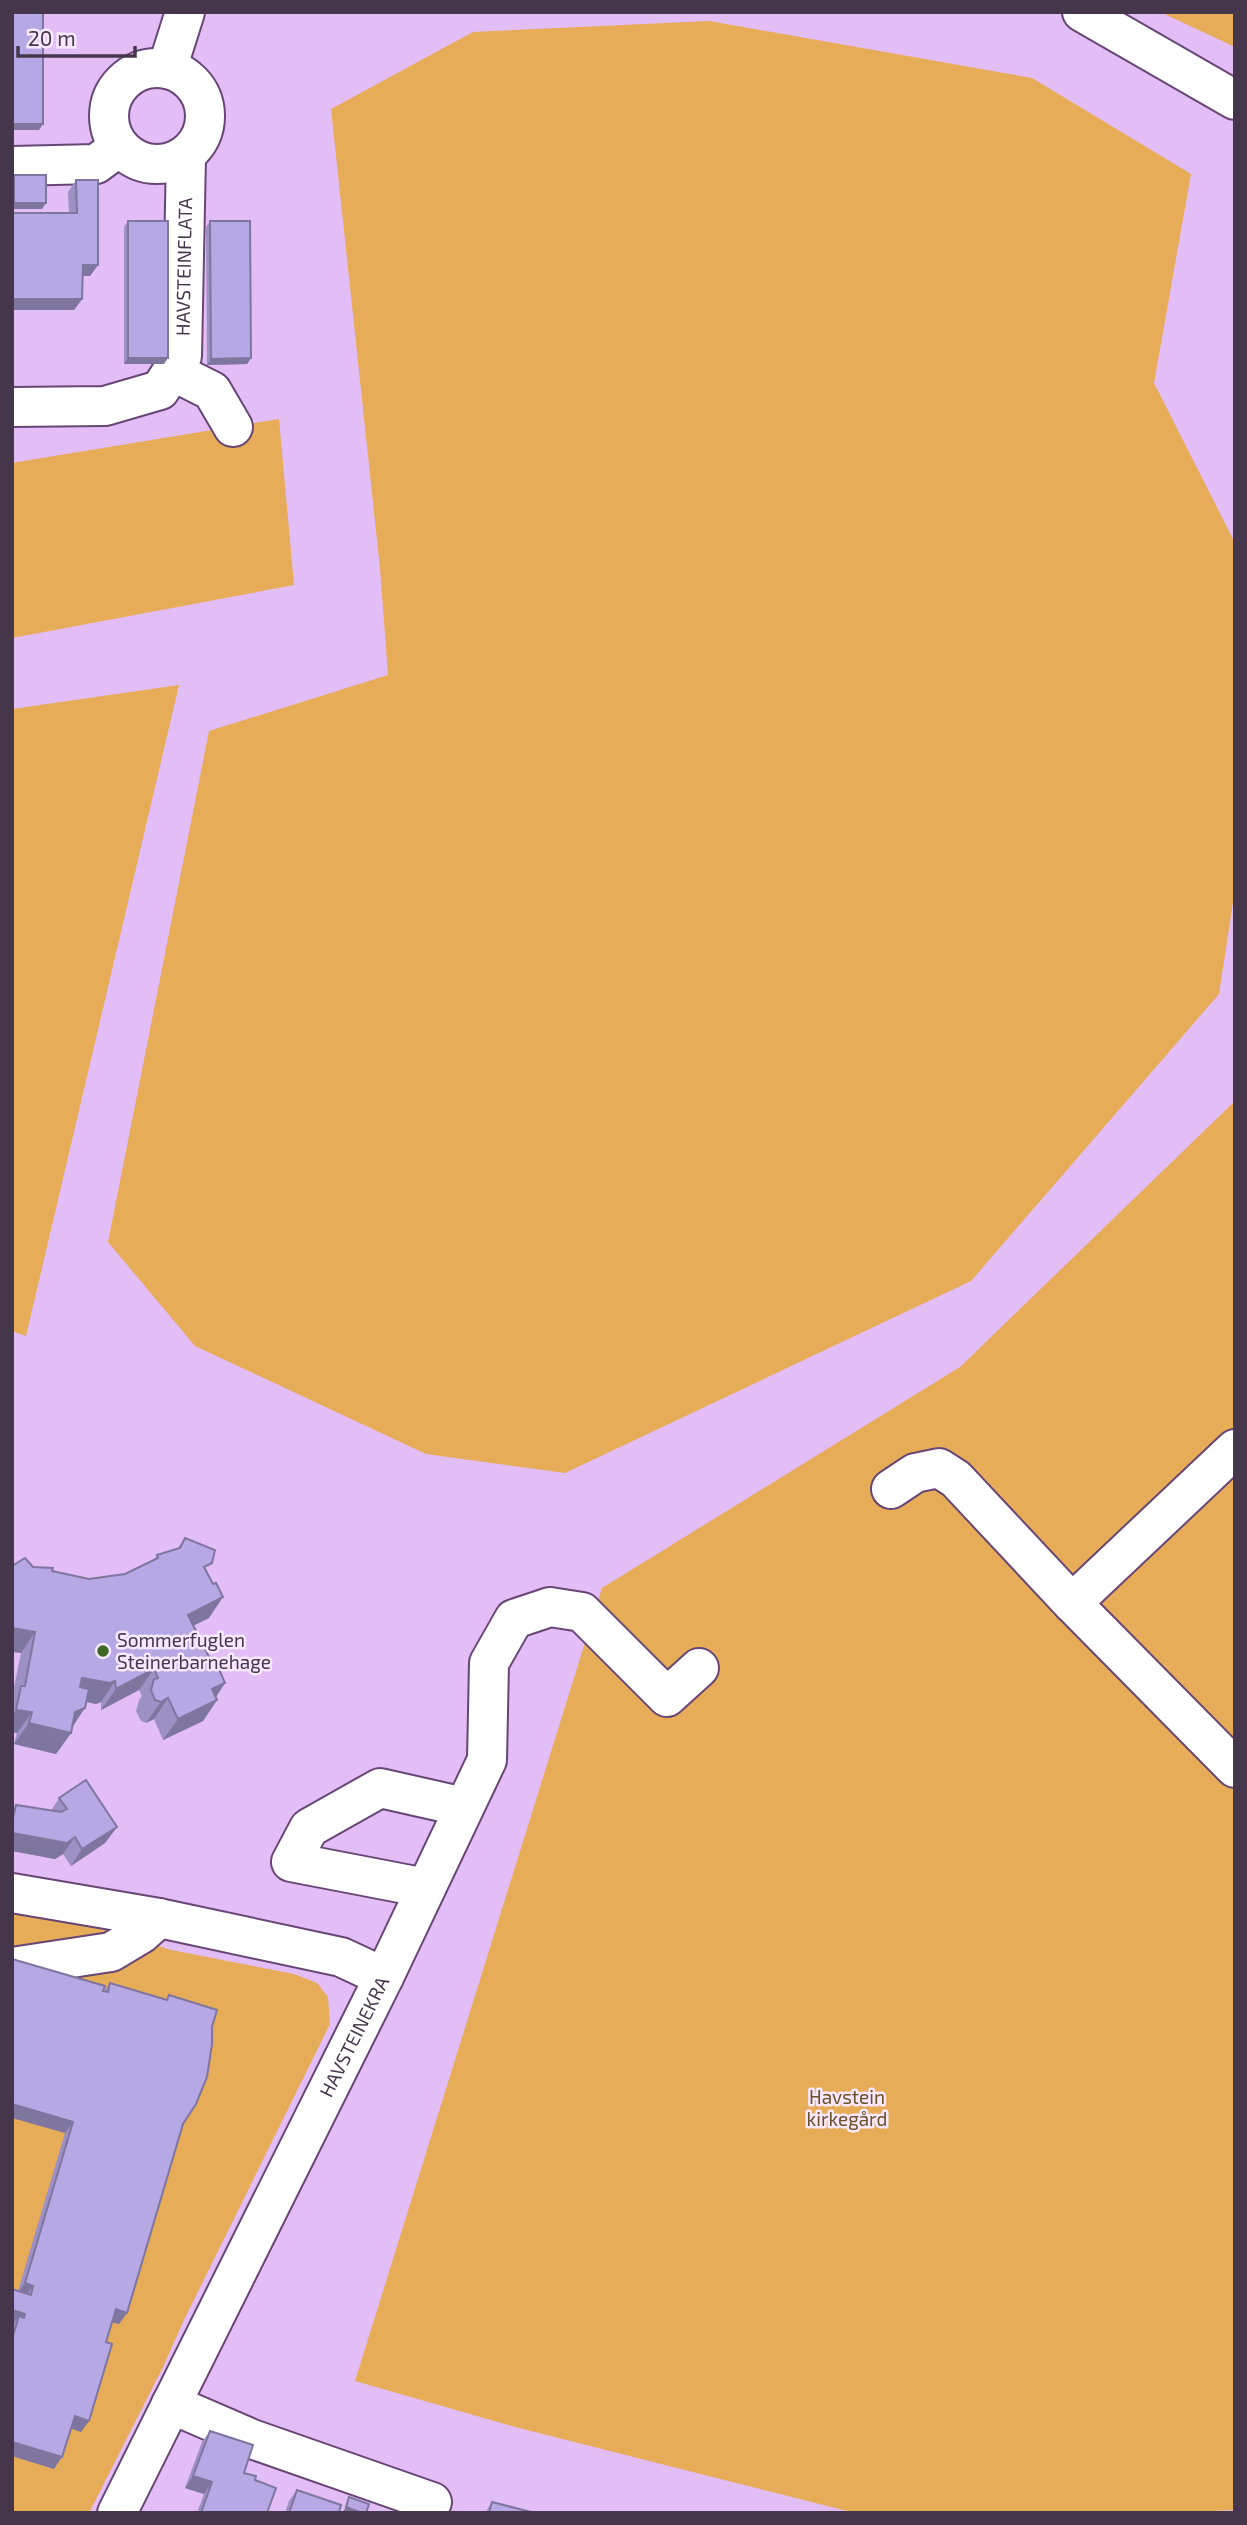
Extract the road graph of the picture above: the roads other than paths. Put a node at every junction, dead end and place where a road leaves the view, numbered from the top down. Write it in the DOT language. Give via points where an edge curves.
graph roads {
  1 [pos="185,12"];
  2 [pos="1082,12"];
  3 [pos="167,69"];
  4 [pos="1235,100"];
  5 [pos="119,147"];
  6 [pos="186,156"];
  7 [pos="12,166"];
  8 [pos="173,371"];
  9 [pos="12,407"];
  10 [pos="233,427"];
  11 [pos="1235,1449"];
  12 [pos="891,1489"];
  13 [pos="1072,1603"];
  14 [pos="699,1668"];
  15 [pos="1235,1768"];
  16 [pos="464,1807"];
  17 [pos="426,1888"];
  18 [pos="12,1893"];
  19 [pos="51,1899"];
  20 [pos="159,1918"];
  21 [pos="12,1923"];
  22 [pos="12,1967"];
  23 [pos="383,1977"];
  24 [pos="171,2404"];
  25 [pos="432,2502"];
  26 [pos="117,2513"];
  1 -- 3 [label="street"];
  2 -- 4 [label="street"];
  3 -- 5 [label="street" via="150,68 129,76 117,88 108,116"];
  3 -- 6 [label="street" via="183,74 204,103 202,136"];
  5 -- 6 [label="street" via="154,166"];
  5 -- 7 [label="street" via="96,164"];
  6 -- 8 [label="street, HAVSTEINFLATA" via="183,356"];
  8 -- 9 [label="street, HAVSTEINFLATA" via="160,390 105,406"];
  8 -- 10 [label="street" via="212,391"];
  11 -- 13 [label="street"];
  12 -- 13 [label="street" via="915,1473 939,1468 956,1479"];
  13 -- 15 [label="street"];
  14 -- 16 [label="street" via="667,1697 582,1612 550,1607 514,1619 489,1663 487,1760"];
  16 -- 17 [label="street"];
  16 -- 17 [label="street" via="380,1788 309,1828 291,1862"];
  17 -- 23 [label="street"];
  18 -- 19 [label="street, HAVSTEINEKRA"];
  19 -- 20 [label="street, HAVSTEINEKRA"];
  19 -- 21 [label="street"];
  20 -- 22 [label="street" via="111,1952"];
  20 -- 23 [label="street, HAVSTEINEKRA" via="341,1957"];
  23 -- 24 [label="street, HAVSTEINEKRA"];
  24 -- 25 [label="street" via="252,2439"];
  24 -- 26 [label="street, HAVSTEINEKRA"];
}
